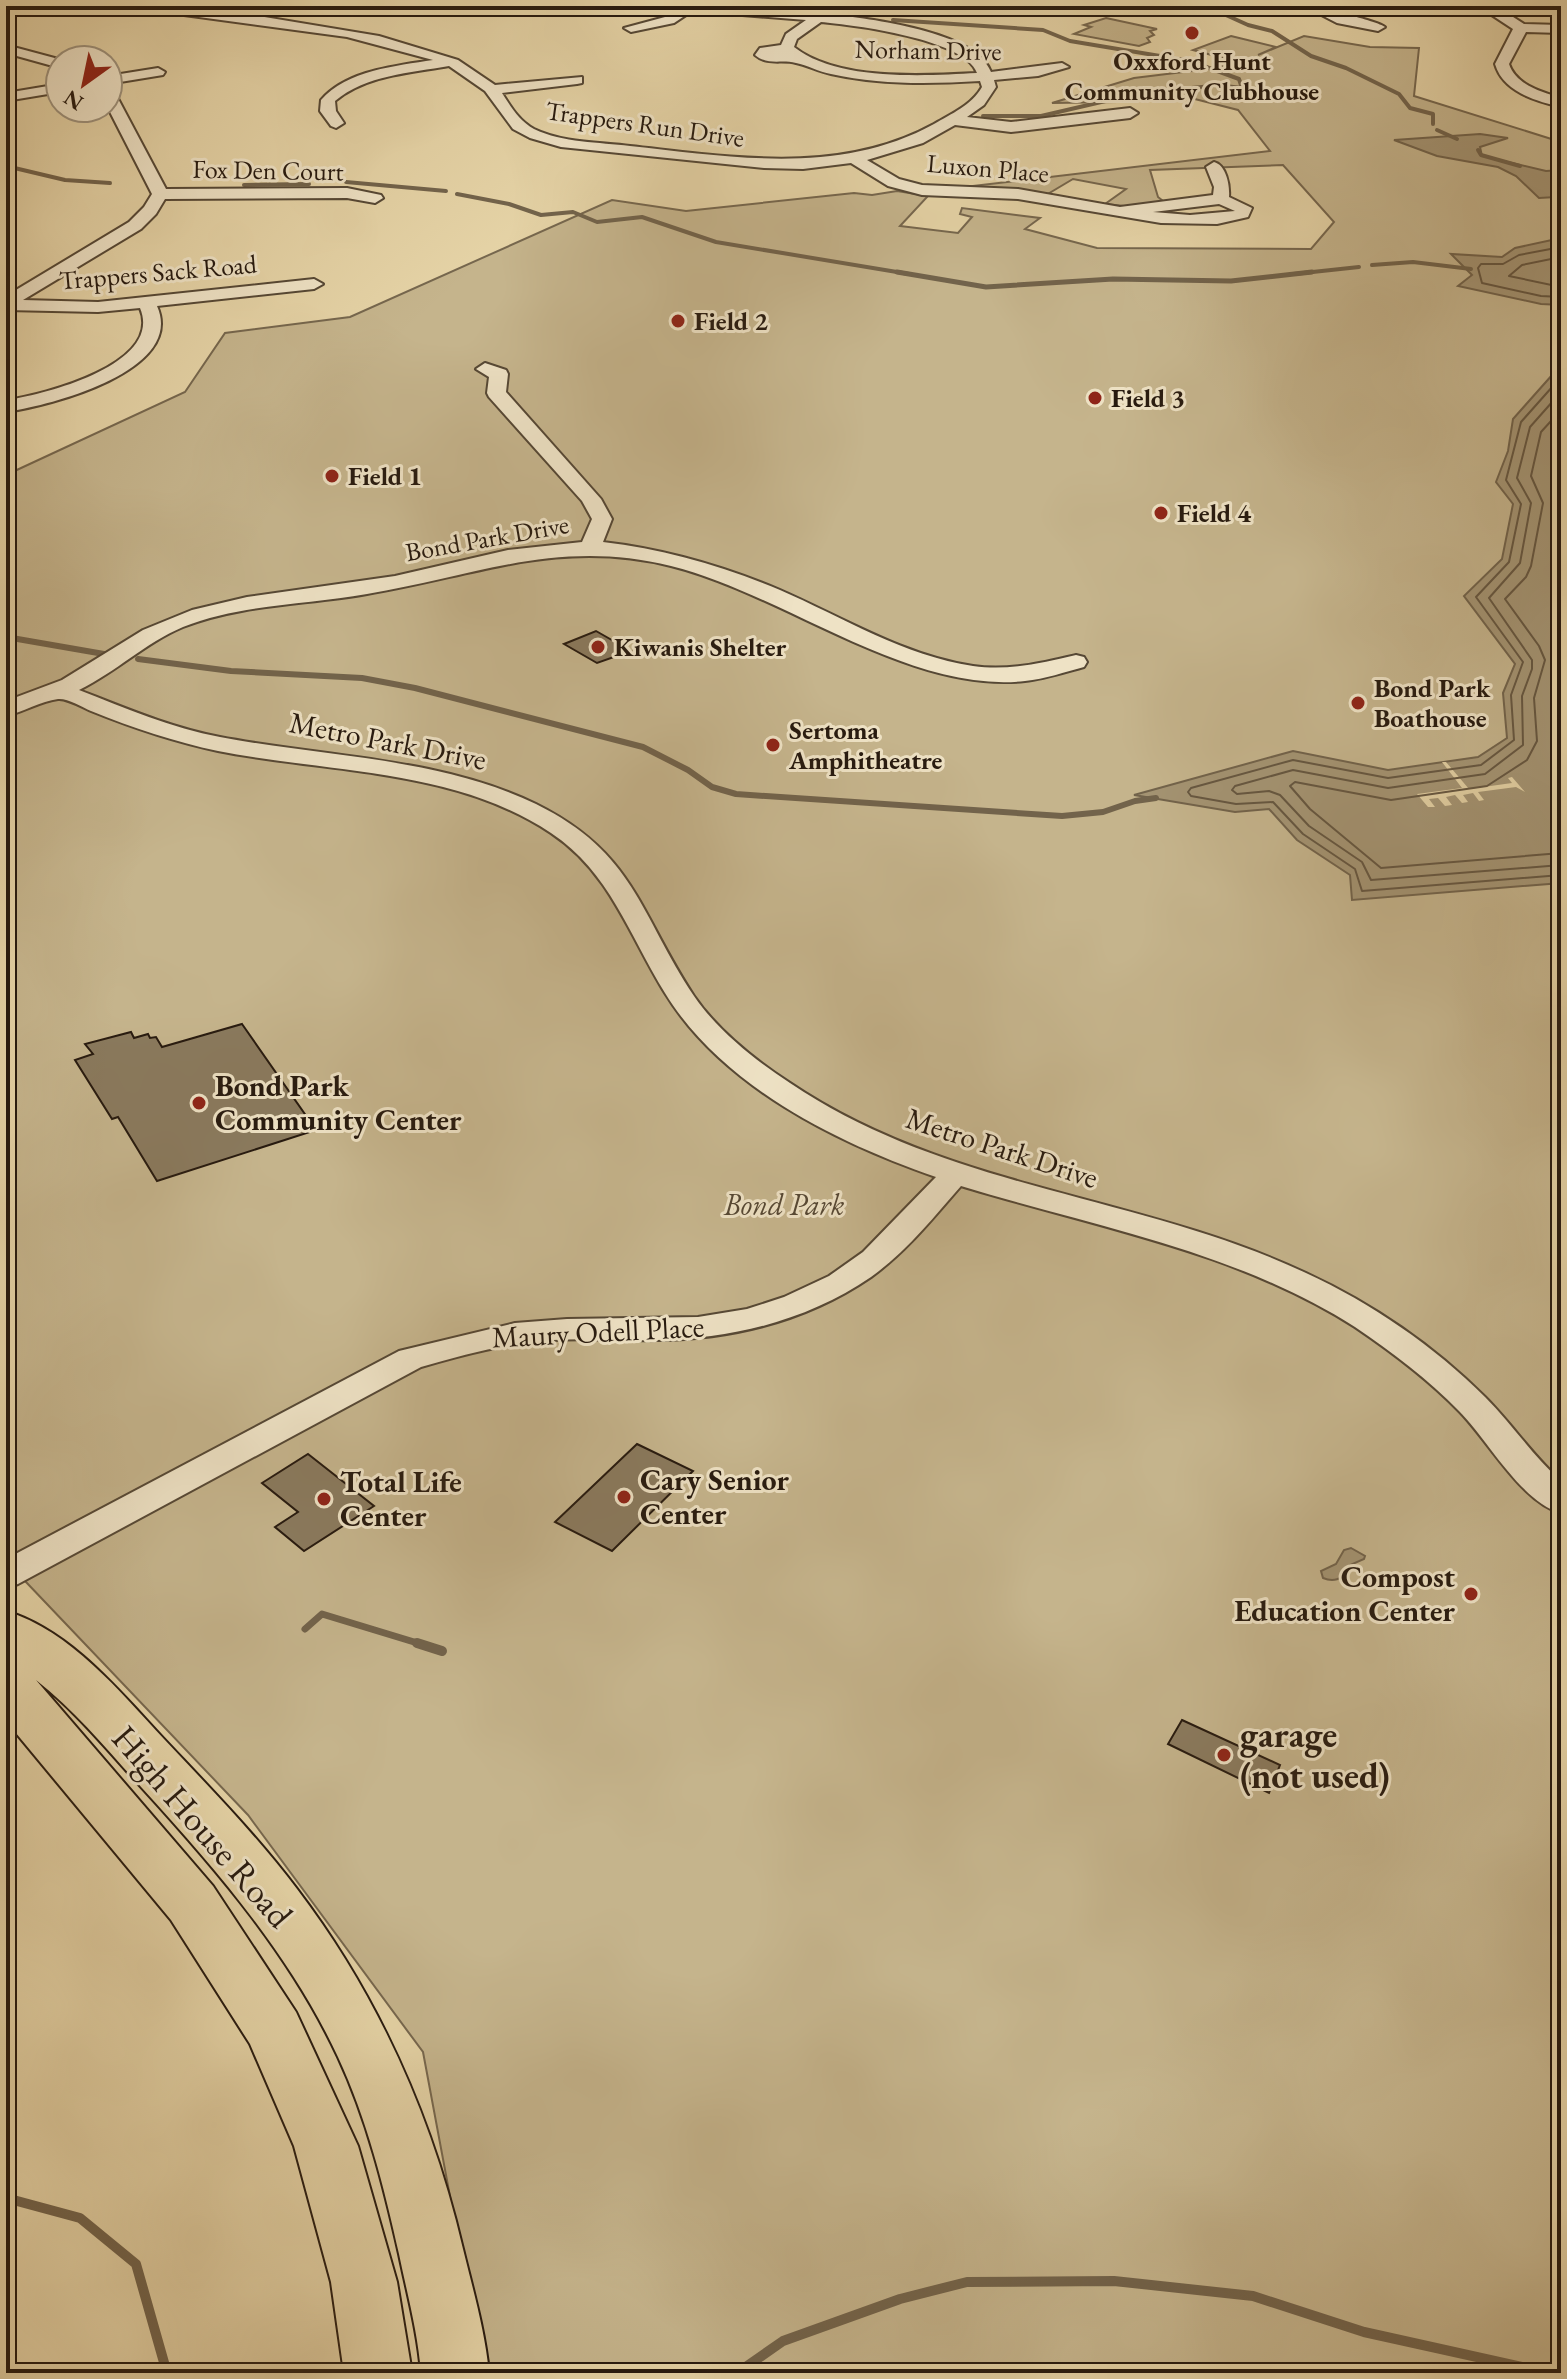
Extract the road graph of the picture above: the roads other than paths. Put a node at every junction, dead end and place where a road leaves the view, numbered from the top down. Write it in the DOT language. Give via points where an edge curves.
graph roads {
  1 [pos="147,6"];
  2 [pos="670,6"];
  3 [pos="834,6"];
  4 [pos="1311,6"];
  5 [pos="1485,6"];
  6 [pos="690,7"];
  7 [pos="817,18"];
  8 [pos="1378,27"];
  9 [pos="631,28"];
  10 [pos="1520,28"];
  11 [pos="1561,29"];
  12 [pos="6,49"];
  13 [pos="44,60"];
  14 [pos="450,61"];
  15 [pos="1062,67"];
  16 [pos="158,72"];
  17 [pos="990,76"];
  18 [pos="124,77"];
  19 [pos="577,80"];
  20 [pos="492,90"];
  21 [pos="44,91"];
  22 [pos="6,97"];
  23 [pos="1561,103"];
  24 [pos="1130,113"];
  25 [pos="952,120"];
  26 [pos="336,123"];
  27 [pos="124,124"];
  28 [pos="821,145"];
  29 [pos="851,151"];
  30 [pos="836,161"];
  31 [pos="1214,167"];
  32 [pos="160,194"];
  33 [pos="375,198"];
  34 [pos="1221,199"];
  35 [pos="1124,211"];
  36 [pos="314,284"];
  37 [pos="147,303"];
  38 [pos="6,305"];
  39 [pos="485,369"];
  40 [pos="6,406"];
  41 [pos="590,548"];
  42 [pos="1076,662"];
  43 [pos="60,690"];
  44 [pos="6,709"];
  45 [pos="955,1174"];
  46 [pos="1561,1501"];
  47 [pos="6,1575"];
  48 [pos="6,1631"];
  49 [pos="6,1676"];
  50 [pos="378,2373"];
  51 [pos="455,2373"];
  1 -- 14 [label="street, Trappers Run Drive" via="360,37"];
  2 -- 6 [label="street"];
  3 -- 7 [label="street, Norham Drive"];
  4 -- 8 [label="street" via="1342,20"];
  5 -- 10 [label="street"];
  6 -- 7 [label="street"];
  6 -- 9 [label="street" via="669,20"];
  7 -- 17 [label="street" via="941,39 976,57"];
  7 -- 17 [label="street, Norham Drive" via="791,37 791,53 816,67 863,75"];
  10 -- 11 [label="street"];
  10 -- 23 [label="street" via="1501,66 1524,89"];
  12 -- 13 [label="street"];
  14 -- 20 [label="street, Trappers Run Drive"];
  14 -- 26 [label="street" via="347,85 328,100"];
  15 -- 17 [label="street, Norham Drive"];
  16 -- 18 [label="street"];
  17 -- 25 [label="street" via="984,96"];
  19 -- 20 [label="street"];
  20 -- 30 [label="street, Trappers Run Drive" via="515,124 558,141 748,163"];
  21 -- 22 [label="street"];
  24 -- 25 [label="street" via="1011,127"];
  25 -- 29 [label="street" via="920,141 873,156"];
  27 -- 32 [label="street"];
  28 -- 30 [label="street"];
  29 -- 30 [label="street, Trappers Run Drive"];
  29 -- 35 [label="street, Luxon Place" via="886,179 913,188 1023,195"];
  31 -- 34 [label="street, Luxon Place"];
  32 -- 33 [label="street, Fox Den Court" via="347,193"];
  32 -- 38 [label="street" via="138,224 29,286"];
  34 -- 35 [label="street, Luxon Place"];
  34 -- 35 [label="street, Luxon Place" via="1244,208 1242,214 1179,219"];
  36 -- 37 [label="street, Trappers Sack Road"];
  37 -- 38 [label="street, Trappers Sack Road" via="80,308"];
  37 -- 40 [label="street" via="152,330 126,360 78,390"];
  39 -- 41 [label="street" via="499,374 496,393 591,499 602,519"];
  41 -- 42 [label="street, Bond Park Drive" via="710,570 958,671 1008,676"];
  41 -- 43 [label="street, Bond Park Drive" via="518,556 191,617 164,627"];
  43 -- 44 [label="street, Bond Park Drive"];
  43 -- 45 [label="street, Metro Park Drive" via="215,743 470,788 557,825 591,849 620,882 681,998 733,1053 813,1111"];
  45 -- 46 [label="street, Metro Park Drive" via="1193,1241 1296,1281 1381,1330 1466,1398"];
  45 -- 47 [label="street, Maury Odell Place" via="898,1238 811,1299 731,1324 537,1331 477,1338 410,1359"];
  48 -- 51 [label="main road, High House Road" via="67,1674 186,1798 262,1883 304,1943 368,2054 394,2122 418,2193"];
  49 -- 50 [label="main road, High House Road" via="22,1702 192,1903 274,2030 326,2146 364,2282"];
}
